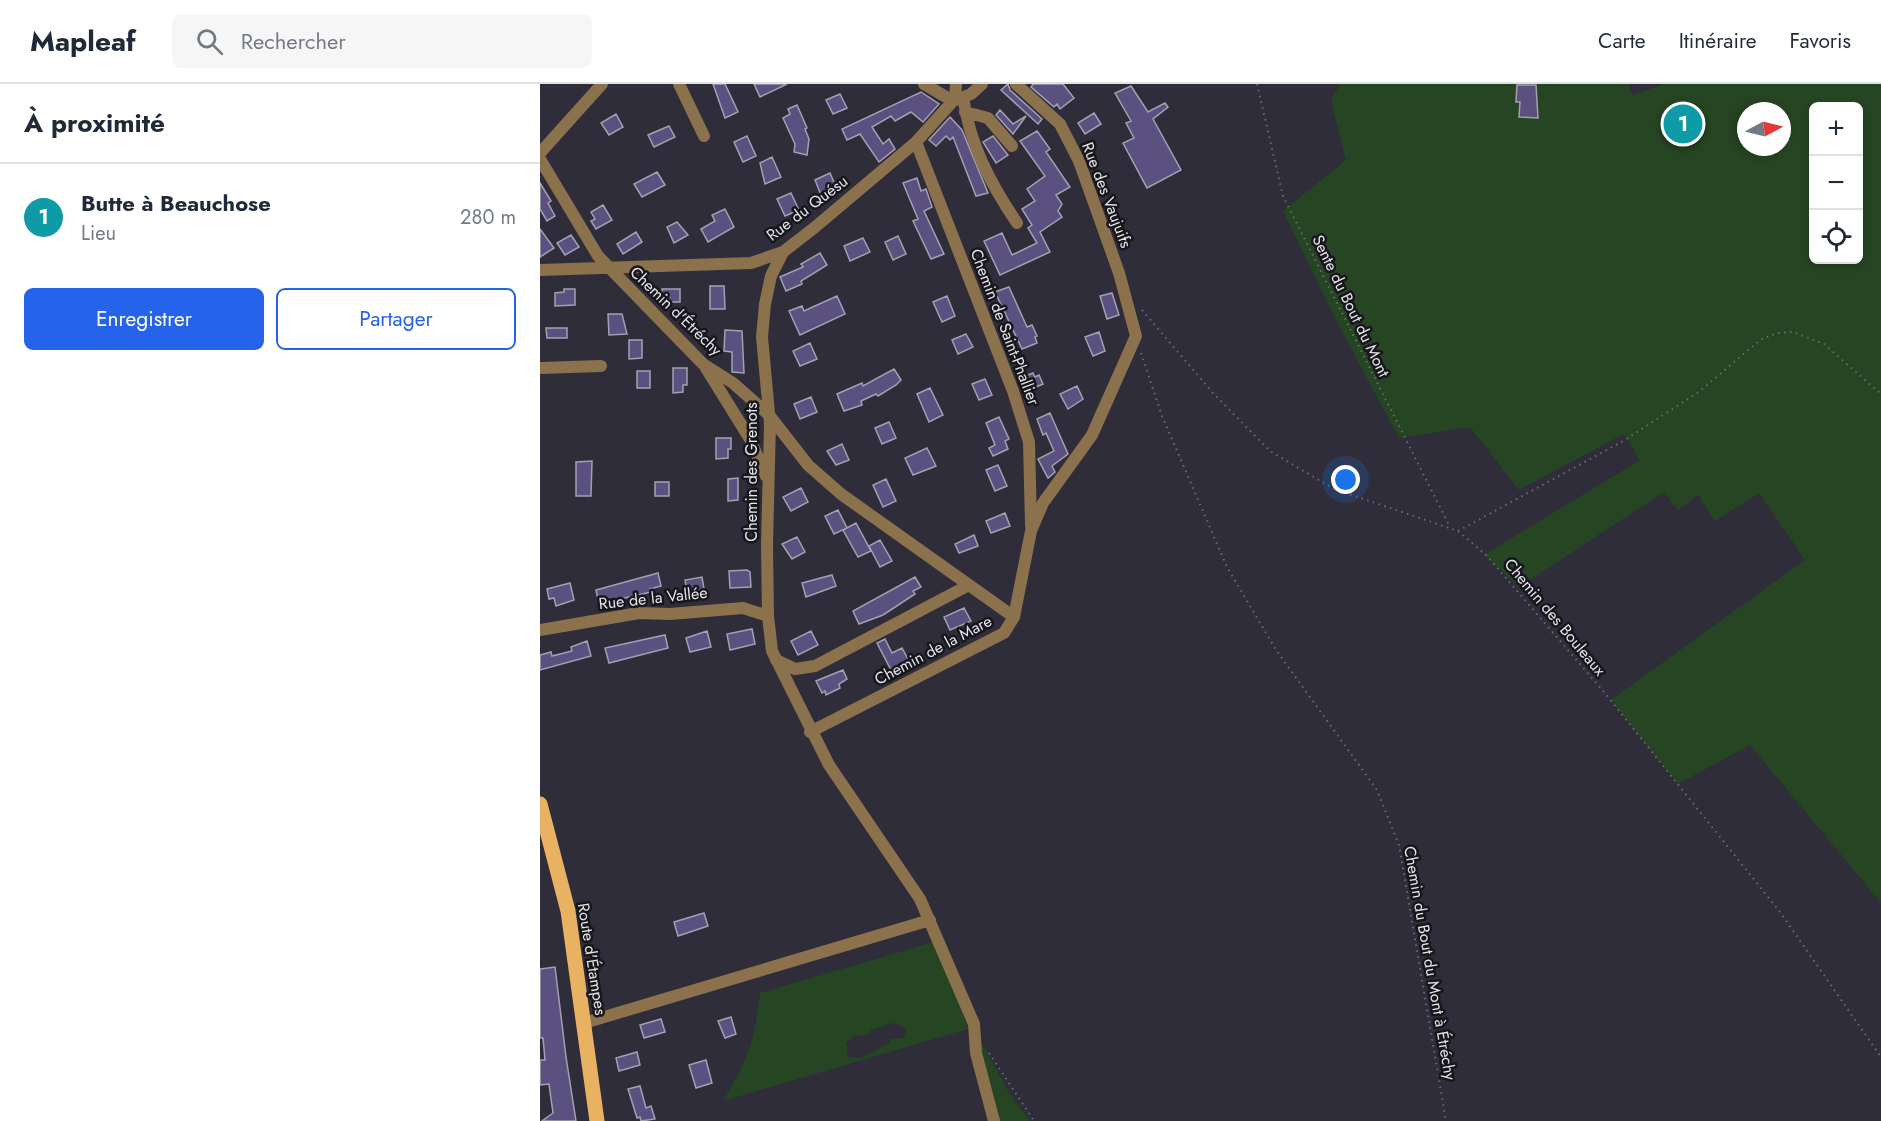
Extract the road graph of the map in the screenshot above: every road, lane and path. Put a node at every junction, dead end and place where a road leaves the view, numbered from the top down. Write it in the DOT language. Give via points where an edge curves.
graph roads {
  1 [pos="602,84"];
  2 [pos="679,84"];
  3 [pos="924,84"];
  4 [pos="956,84"];
  5 [pos="982,84"];
  6 [pos="1016,84"];
  7 [pos="1257,84"];
  8 [pos="957,99"];
  9 [pos="965,112"];
  10 [pos="704,136"];
  11 [pos="916,142"];
  12 [pos="1012,146"];
  13 [pos="540,153"];
  14 [pos="540,159"];
  15 [pos="1017,223"];
  16 [pos="783,252"];
  17 [pos="610,269"];
  18 [pos="540,270"];
  19 [pos="1125,297"];
  20 [pos="1136,336"];
  21 [pos="703,364"];
  22 [pos="601,366"];
  23 [pos="540,368"];
  24 [pos="1881,394"];
  25 [pos="769,415"];
  26 [pos="767,480"];
  27 [pos="1451,528"];
  28 [pos="1031,531"];
  29 [pos="1458,531"];
  30 [pos="969,585"];
  31 [pos="768,616"];
  32 [pos="1014,617"];
  33 [pos="540,630"];
  34 [pos="776,660"];
  35 [pos="810,732"];
  36 [pos="540,804"];
  37 [pos="930,920"];
  38 [pos="584,1023"];
  39 [pos="977,1036"];
  40 [pos="1881,1057"];
  41 [pos="597,1121"];
  42 [pos="994,1121"];
  43 [pos="1034,1121"];
  44 [pos="1446,1121"];
  1 -- 13 [label="street"];
  2 -- 10 [label="street"];
  3 -- 8 [label="street"];
  4 -- 8 [label="street"];
  5 -- 8 [label="street, Rue du Quésu"];
  6 -- 19 [label="street, Rue des Vaujuifs" via="1051,115 1068,139"];
  7 -- 27 [label="path, Sente du Bout du Mont" via="1283,196"];
  8 -- 9 [label="street"];
  8 -- 11 [label="street, Rue du Quésu"];
  9 -- 12 [label="street" via="988,118"];
  9 -- 15 [label="street" via="987,176"];
  11 -- 16 [label="street, Rue du Quésu"];
  11 -- 28 [label="street, Chemin de Saint-Phallier" via="1013,391 1029,442"];
  14 -- 17 [label="street, Chemin d'Étréchy" via="598,256"];
  16 -- 17 [label="street, Rue du Quésu" via="751,263"];
  16 -- 25 [label="street, Chemin des Grenots" via="771,276 762,337"];
  17 -- 18 [label="street, Rue du Quésu"];
  17 -- 21 [label="street, Chemin d'Étréchy"];
  19 -- 20 [label="street, Rue des Vaujuifs"];
  19 -- 27 [label="path, Chemin des Bouleaux" via="1144,311 1213,393 1270,451 1334,489"];
  20 -- 28 [label="street, Chemin de la Mare" via="1092,435 1043,503"];
  20 -- 44 [label="path, Chemin du Bout du Mont à Étréchy" via="1162,416 1227,567 1276,650 1377,790 1386,812 1399,845"];
  21 -- 25 [label="street, Chemin d'Étréchy" via="733,383"];
  21 -- 26 [label="street" via="750,439"];
  22 -- 23 [label="street"];
  24 -- 29 [label="path" via="1824,344 1793,332 1777,333 1760,340 1700,391 1625,440"];
  25 -- 26 [label="street, Chemin des Grenots"];
  25 -- 30 [label="street, Chemin d'Étréchy" via="808,465 841,494"];
  26 -- 31 [label="street, Chemin des Grenots"];
  27 -- 29 [label="path, Chemin des Bouleaux"];
  28 -- 32 [label="street, Chemin de la Mare"];
  29 -- 40 [label="path, Chemin des Bouleaux" via="1487,556 1543,620 1708,821 1780,912"];
  30 -- 32 [label="street, Chemin d'Étréchy"];
  30 -- 34 [label="street" via="814,666 795,669"];
  31 -- 33 [label="street, Rue de la Vallée" via="743,608 639,613"];
  31 -- 34 [label="street, Chemin des Grenots"];
  32 -- 35 [label="street, Chemin de la Mare" via="1004,633"];
  34 -- 35 [label="street, Chemin des Grenots"];
  35 -- 37 [label="street, Chemin des Grenots" via="828,765 921,899"];
  36 -- 38 [label="main road, Route d'Étampes" via="568,911"];
  37 -- 38 [label="street"];
  37 -- 39 [label="street, Chemin des Grenots"];
  38 -- 41 [label="main road, Route d'Étampes"];
  39 -- 42 [label="street, Chemin des Grenots" via="976,1053"];
  39 -- 43 [label="path"];
}
